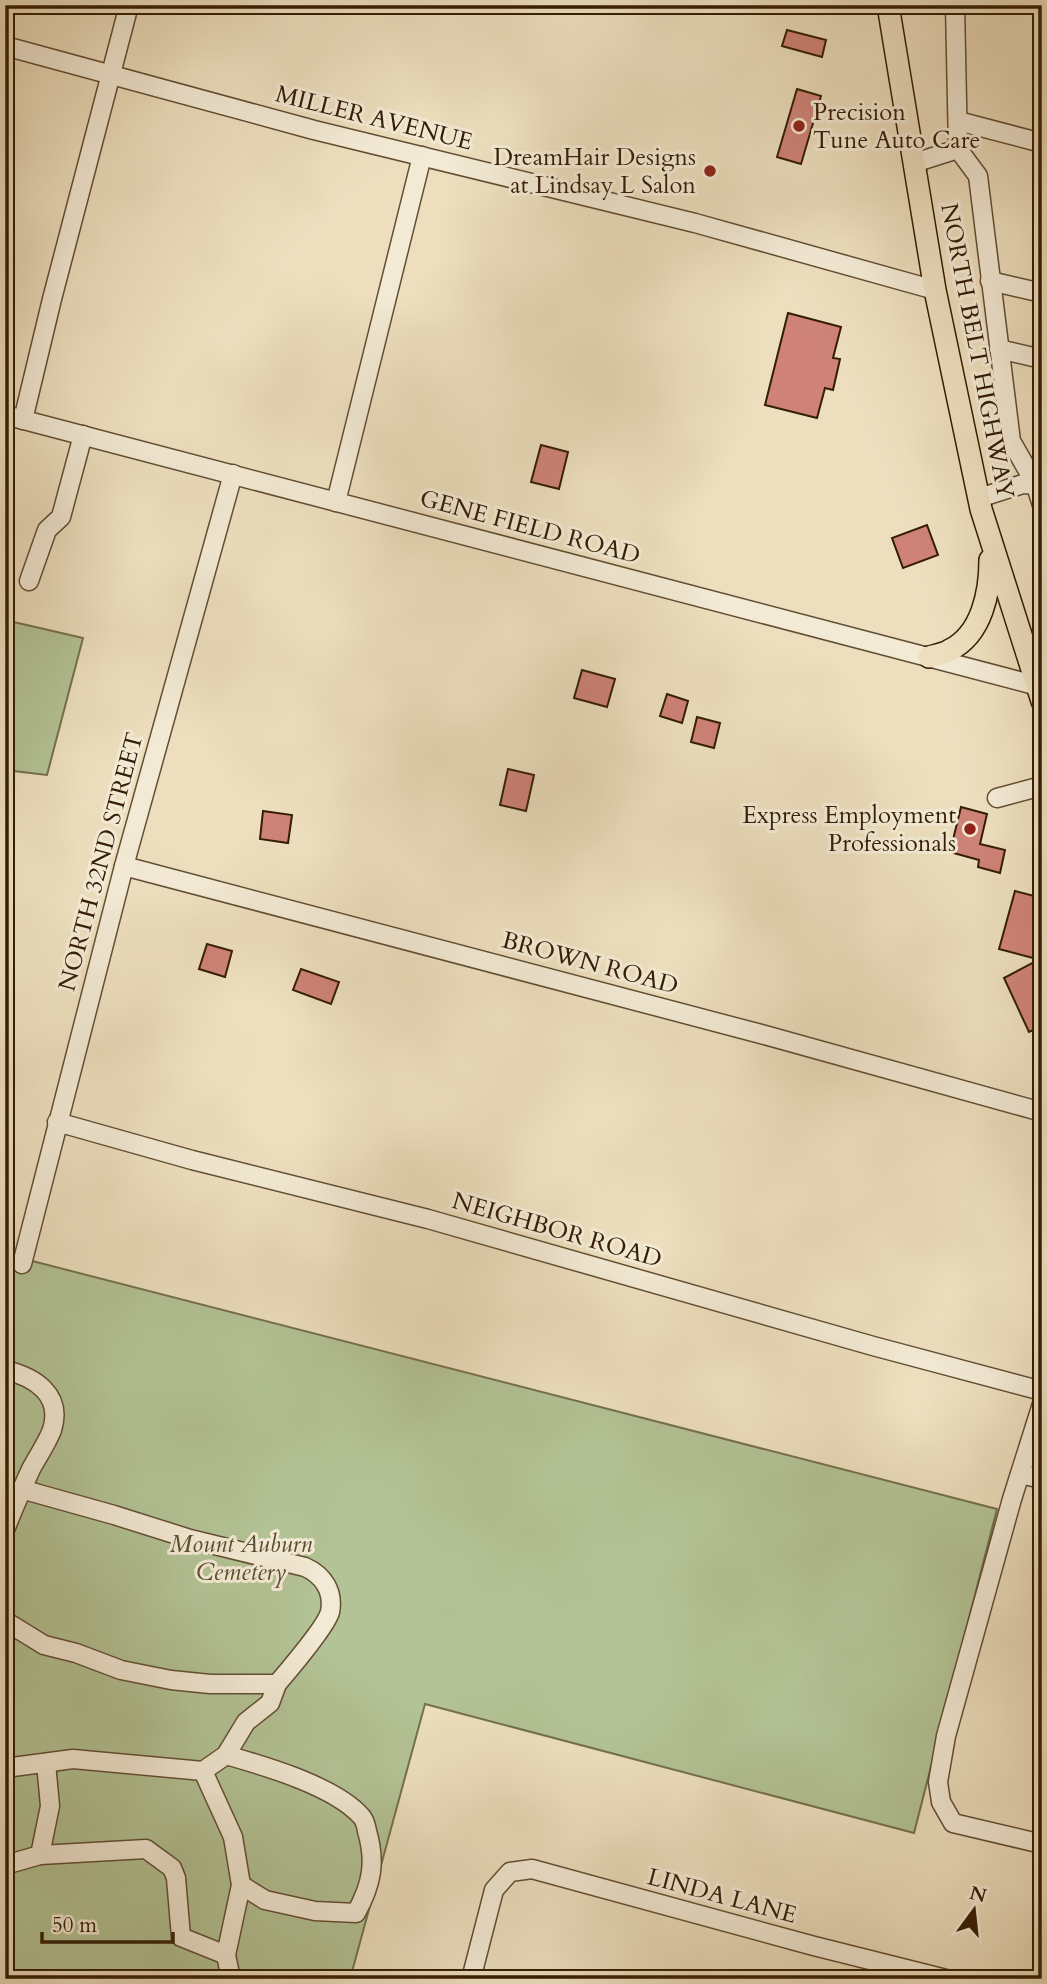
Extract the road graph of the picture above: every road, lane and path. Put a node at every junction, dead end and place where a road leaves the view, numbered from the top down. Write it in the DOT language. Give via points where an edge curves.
graph roads {
  1 [pos="130,5"];
  2 [pos="888,5"];
  3 [pos="955,5"];
  4 [pos="5,46"];
  5 [pos="111,74"];
  6 [pos="958,121"];
  7 [pos="1042,143"];
  8 [pos="958,149"];
  9 [pos="422,156"];
  10 [pos="914,163"];
  11 [pos="990,281"];
  12 [pos="935,290"];
  13 [pos="1042,293"];
  14 [pos="999,349"];
  15 [pos="1042,359"];
  16 [pos="5,415"];
  17 [pos="23,419"];
  18 [pos="83,435"];
  19 [pos="233,474"];
  20 [pos="1038,484"];
  21 [pos="979,498"];
  22 [pos="336,502"];
  23 [pos="1042,505"];
  24 [pos="990,537"];
  25 [pos="29,581"];
  26 [pos="929,657"];
  27 [pos="1040,691"];
  28 [pos="1042,786"];
  29 [pos="998,798"];
  30 [pos="124,866"];
  31 [pos="1042,1112"];
  32 [pos="57,1122"];
  33 [pos="22,1264"];
  34 [pos="5,1370"];
  35 [pos="1042,1391"];
  36 [pos="1042,1404"];
  37 [pos="1020,1474"];
  38 [pos="1042,1479"];
  39 [pos="22,1489"];
  40 [pos="5,1530"];
  41 [pos="5,1621"];
  42 [pos="276,1685"];
  43 [pos="226,1755"];
  44 [pos="46,1763"];
  45 [pos="5,1768"];
  46 [pos="203,1771"];
  47 [pos="1042,1844"];
  48 [pos="40,1854"];
  49 [pos="5,1865"];
  50 [pos="241,1885"];
  51 [pos="226,1955"];
  52 [pos="231,1979"];
  53 [pos="471,1979"];
  54 [pos="946,1979"];
  1 -- 5 [label="street"];
  2 -- 10 [label="main road, NORTH BELT HIGHWAY"];
  3 -- 6 [label="street"];
  4 -- 5 [label="street, MILLER AVENUE"];
  5 -- 9 [label="street, MILLER AVENUE"];
  5 -- 17 [label="street"];
  6 -- 7 [label="street"];
  6 -- 8 [label="street"];
  8 -- 10 [label="street"];
  8 -- 11 [label="street" via="978,176"];
  9 -- 12 [label="street, MILLER AVENUE" via="695,223"];
  9 -- 22 [label="street"];
  10 -- 12 [label="main road, NORTH BELT HIGHWAY"];
  11 -- 13 [label="street"];
  11 -- 14 [label="street"];
  12 -- 21 [label="main road, NORTH BELT HIGHWAY"];
  14 -- 15 [label="street"];
  14 -- 20 [label="street" via="1011,441"];
  16 -- 17 [label="street, GENE FIELD ROAD"];
  17 -- 18 [label="street, GENE FIELD ROAD"];
  18 -- 19 [label="street, GENE FIELD ROAD"];
  18 -- 25 [label="street" via="61,517 47,530"];
  19 -- 22 [label="street, GENE FIELD ROAD"];
  19 -- 30 [label="street, NORTH 32ND STREET"];
  20 -- 21 [label="street"];
  20 -- 23 [label="street"];
  21 -- 24 [label="main road, NORTH BELT HIGHWAY"];
  22 -- 26 [label="street, GENE FIELD ROAD"];
  24 -- 26 [label="main road" via="990,585 976,625 951,650"];
  24 -- 27 [label="main road, NORTH BELT HIGHWAY"];
  26 -- 27 [label="street, GENE FIELD ROAD"];
  28 -- 29 [label="street"];
  30 -- 31 [label="street, BROWN ROAD"];
  30 -- 32 [label="street, NORTH 32ND STREET"];
  32 -- 33 [label="street, NORTH 32ND STREET"];
  32 -- 35 [label="street, NEIGHBOR ROAD" via="428,1219"];
  34 -- 39 [label="street" via="36,1381 50,1396 55,1417"];
  36 -- 37 [label="street"];
  37 -- 38 [label="street"];
  37 -- 47 [label="street" via="950,1722 938,1782 941,1802 953,1823"];
  39 -- 40 [label="street"];
  39 -- 42 [label="street" via="318,1573 328,1587 330,1613"];
  41 -- 42 [label="street" via="44,1645 121,1670 210,1684"];
  42 -- 43 [label="street" via="270,1703 246,1722"];
  43 -- 46 [label="street"];
  43 -- 50 [label="street" via="286,1773 348,1804 364,1818 373,1852 369,1884 356,1913 316,1911 265,1900"];
  44 -- 45 [label="street"];
  44 -- 46 [label="street" via="73,1759"];
  44 -- 48 [label="street" via="50,1806"];
  46 -- 50 [label="street" via="233,1837"];
  48 -- 49 [label="street"];
  48 -- 51 [label="street" via="146,1849 172,1868 176,1878 181,1937"];
  50 -- 51 [label="street"];
  51 -- 52 [label="street"];
  53 -- 54 [label="street, LINDA LANE" via="494,1890 510,1872 532,1868"];
}
